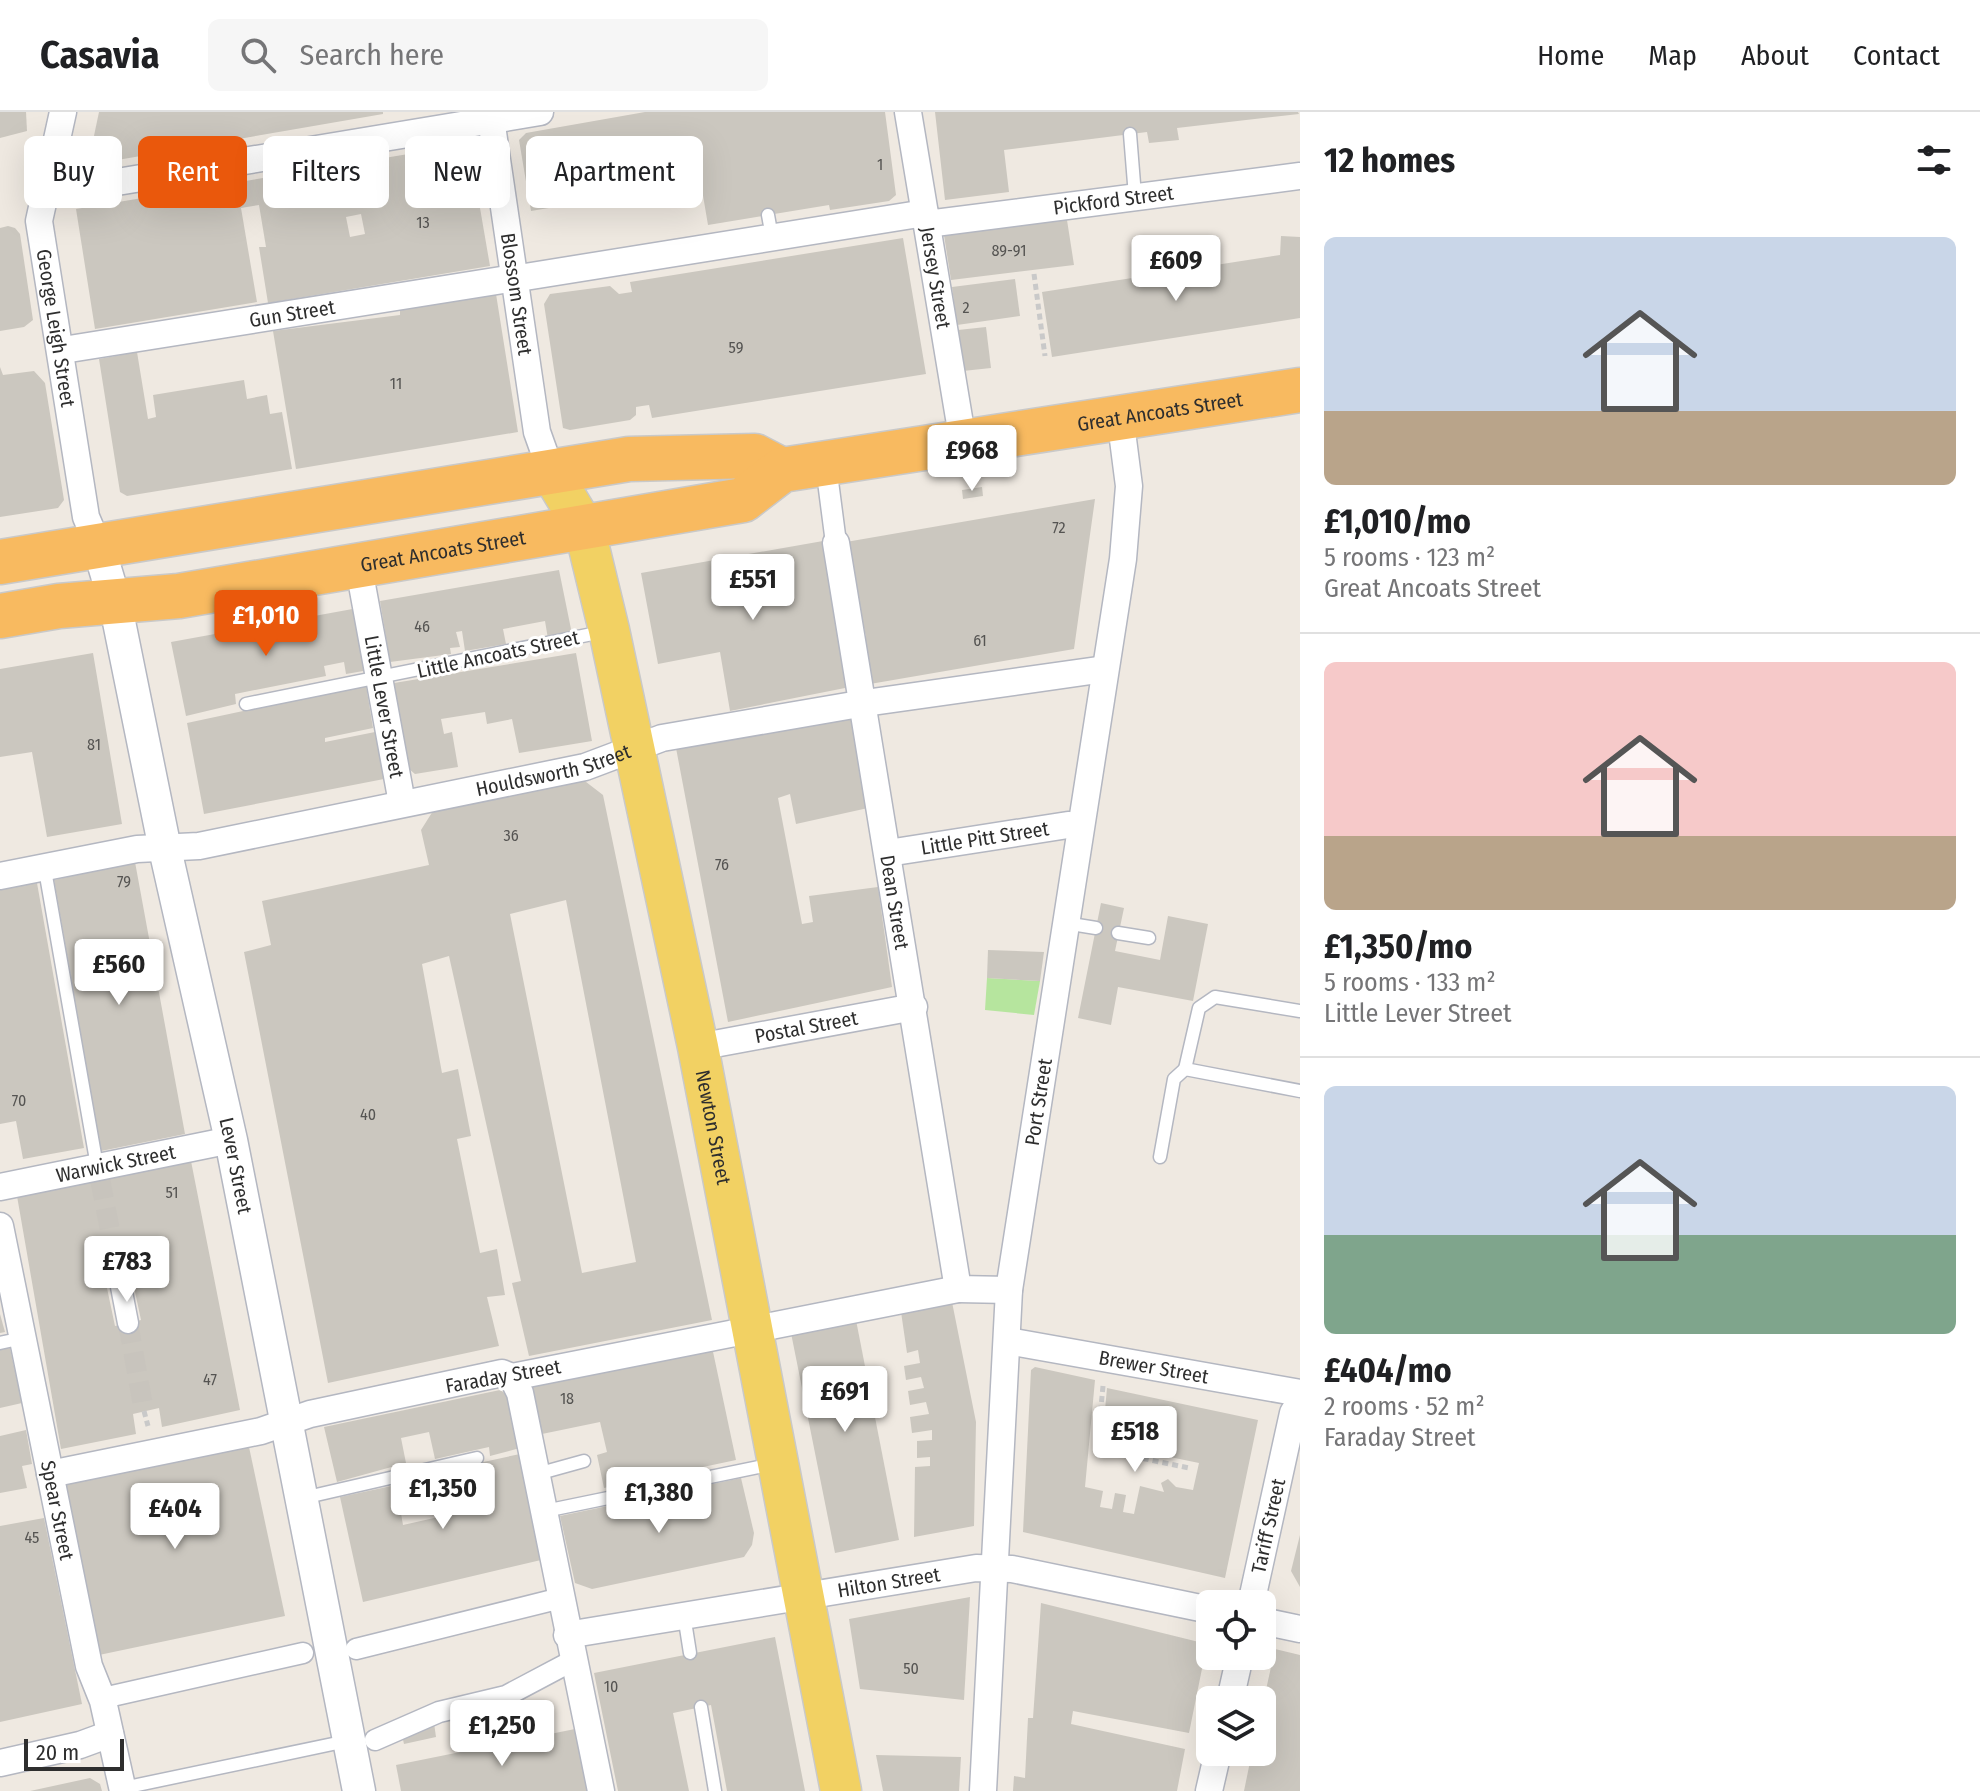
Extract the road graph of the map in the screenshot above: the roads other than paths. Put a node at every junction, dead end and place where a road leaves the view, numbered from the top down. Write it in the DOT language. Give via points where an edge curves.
graph roads {
  1 [pos="63,112"];
  2 [pos="540,112"];
  3 [pos="908,112"];
  4 [pos="491,116"];
  5 [pos="1130,134"];
  6 [pos="57,136"];
  7 [pos="1300,176"];
  8 [pos="122,181"];
  9 [pos="1135,196"];
  10 [pos="41,208"];
  11 [pos="926,219"];
  12 [pos="521,277"];
  13 [pos="63,350"];
  14 [pos="1300,390"];
  15 [pos="1120,416"];
  16 [pos="963,442"];
  17 [pos="826,466"];
  18 [pos="782,470"];
  19 [pos="552,474"];
  20 [pos="584,527"];
  21 [pos="836,543"];
  22 [pos="98,545"];
  23 [pos="0,562"];
  24 [pos="358,563"];
  25 [pos="115,602"];
  26 [pos="0,616"];
  27 [pos="609,630"];
  28 [pos="1105,669"];
  29 [pos="379,680"];
  30 [pos="865,703"];
  31 [pos="246,704"];
  32 [pos="607,766"];
  33 [pos="415,806"];
  34 [pos="1080,826"];
  35 [pos="165,849"];
  36 [pos="888,853"];
  37 [pos="45,870"];
  38 [pos="0,876"];
  39 [pos="1065,923"];
  40 [pos="1096,928"];
  41 [pos="1118,933"];
  42 [pos="1149,938"];
  43 [pos="914,1007"];
  44 [pos="1300,1011"];
  45 [pos="698,1047"];
  46 [pos="1185,1069"];
  47 [pos="1300,1091"];
  48 [pos="231,1140"];
  49 [pos="1160,1157"];
  50 [pos="97,1166"];
  51 [pos="0,1187"];
  52 [pos="0,1226"];
  53 [pos="117,1266"];
  54 [pos="958,1289"];
  55 [pos="1009,1290"];
  56 [pos="128,1323"];
  57 [pos="753,1327"];
  58 [pos="11,1340"];
  59 [pos="1008,1341"];
  60 [pos="512,1377"];
  61 [pos="1300,1393"];
  62 [pos="1300,1402"];
  63 [pos="286,1424"];
  64 [pos="477,1458"];
  65 [pos="584,1461"];
  66 [pos="778,1463"];
  67 [pos="418,1472"];
  68 [pos="50,1474"];
  69 [pos="537,1474"];
  70 [pos="300,1499"];
  71 [pos="424,1506"];
  72 [pos="545,1511"];
  73 [pos="995,1568"];
  74 [pos="1254,1590"];
  75 [pos="565,1598"];
  76 [pos="771,1599"];
  77 [pos="1196,1607"];
  78 [pos="684,1615"];
  79 [pos="1276,1624"];
  80 [pos="1300,1629"];
  81 [pos="570,1648"];
  82 [pos="356,1649"];
  83 [pos="303,1653"];
  84 [pos="690,1653"];
  85 [pos="112,1696"];
  86 [pos="701,1707"];
  87 [pos="110,1734"];
  88 [pos="362,1741"];
  89 [pos="0,1763"];
  90 [pos="1215,1766"];
  91 [pos="123,1789"];
  92 [pos="359,1791"];
  93 [pos="601,1791"];
  94 [pos="715,1791"];
  95 [pos="841,1791"];
  96 [pos="983,1791"];
  97 [pos="1209,1791"];
  1 -- 6 [label="street, George Leigh Street"];
  2 -- 4 [label="street"];
  3 -- 11 [label="street, Jersey Street"];
  4 -- 8 [label="street"];
  4 -- 12 [label="street, Blossom Street"];
  5 -- 9 [label="lane"];
  7 -- 9 [label="street, Pickford Street"];
  9 -- 11 [label="street, Pickford Street"];
  10 -- 13 [label="street, George Leigh Street" via="39,221"];
  11 -- 12 [label="street, Gun Street" via="770,226"];
  11 -- 16 [label="street, Jersey Street"];
  12 -- 13 [label="street, Gun Street" via="357,313 293,306"];
  12 -- 19 [label="street, Blossom Street" via="537,432"];
  13 -- 22 [label="street, George Leigh Street" via="86,517"];
  14 -- 15 [label="highway, Great Ancoats Street"];
  15 -- 16 [label="highway, Great Ancoats Street"];
  15 -- 28 [label="street, Port Street" via="1129,486 1127,530"];
  16 -- 17 [label="highway, Great Ancoats Street"];
  17 -- 18 [label="highway, Great Ancoats Street"];
  17 -- 21 [label="street, Dean Street"];
  18 -- 19 [label="highway, Great Ancoats Street" via="755,456 699,456 629,459"];
  18 -- 20 [label="highway, Great Ancoats Street" via="743,500"];
  19 -- 20 [label="main road, Newton Street"];
  19 -- 22 [label="highway, Great Ancoats Street"];
  20 -- 24 [label="highway, Great Ancoats Street"];
  20 -- 27 [label="main road, Newton Street"];
  21 -- 30 [label="street, Dean Street"];
  22 -- 23 [label="highway, Great Ancoats Street"];
  22 -- 25 [label="street, Lever Street"];
  24 -- 25 [label="highway, Great Ancoats Street" via="179,596"];
  24 -- 29 [label="street, Little Lever Street"];
  25 -- 26 [label="highway, Great Ancoats Street"];
  25 -- 35 [label="street, Lever Street"];
  27 -- 29 [label="lane, Little Ancoats Street"];
  27 -- 32 [label="main road, Newton Street"];
  28 -- 30 [label="street, Houldsworth Street"];
  28 -- 34 [label="street, Port Street"];
  29 -- 31 [label="lane, Little Ancoats Street"];
  29 -- 33 [label="street, Little Lever Street"];
  30 -- 32 [label="street, Houldsworth Street" via="662,738"];
  30 -- 36 [label="street, Dean Street"];
  32 -- 33 [label="street, Houldsworth Street"];
  32 -- 45 [label="main road, Newton Street"];
  33 -- 35 [label="street, Houldsworth Street"];
  34 -- 36 [label="street, Little Pitt Street"];
  34 -- 39 [label="street, Port Street"];
  35 -- 37 [label="street, Houldsworth Street" via="137,849"];
  35 -- 48 [label="street, Lever Street"];
  36 -- 43 [label="street, Dean Street"];
  37 -- 38 [label="street, Houldsworth Street"];
  37 -- 50 [label="lane"];
  39 -- 40 [label="lane"];
  39 -- 55 [label="street, Port Street"];
  41 -- 42 [label="lane"];
  43 -- 45 [label="street, Postal Street"];
  43 -- 54 [label="street, Dean Street"];
  44 -- 46 [label="lane" via="1215,997 1206,1000 1199,1008"];
  45 -- 57 [label="main road, Newton Street"];
  46 -- 47 [label="lane"];
  46 -- 49 [label="lane" via="1174,1079"];
  48 -- 50 [label="street, Warwick Street"];
  48 -- 63 [label="street, Lever Street"];
  50 -- 51 [label="street, Warwick Street"];
  52 -- 58 [label="street, Spear Street"];
  53 -- 56 [label="street"];
  54 -- 55 [label="street"];
  54 -- 57 [label="street, Faraday Street"];
  55 -- 59 [label="street, Port Street"];
  57 -- 60 [label="street, Faraday Street"];
  57 -- 66 [label="main road, Newton Street"];
  58 -- 68 [label="street, Spear Street"];
  59 -- 61 [label="street, Brewer Street"];
  59 -- 73 [label="street, Port Street"];
  60 -- 63 [label="street, Faraday Street" via="502,1373 325,1410"];
  60 -- 69 [label="street"];
  62 -- 74 [label="street, Tariff Street" via="1293,1413"];
  63 -- 68 [label="street, Faraday Street"];
  63 -- 70 [label="street, Lever Street"];
  64 -- 67 [label="lane"];
  65 -- 69 [label="lane"];
  66 -- 72 [label="lane"];
  66 -- 76 [label="main road, Newton Street"];
  67 -- 70 [label="lane"];
  67 -- 71 [label="lane"];
  68 -- 87 [label="street, Spear Street" via="89,1666"];
  69 -- 72 [label="street"];
  70 -- 88 [label="street, Lever Street"];
  72 -- 81 [label="street"];
  73 -- 76 [label="street, Hilton Street"];
  73 -- 77 [label="street, Hilton Street"];
  73 -- 96 [label="street, Port Street"];
  75 -- 82 [label="street"];
  76 -- 78 [label="street, Hilton Street"];
  76 -- 95 [label="main road, Newton Street"];
  78 -- 81 [label="street, Hilton Street"];
  78 -- 84 [label="lane"];
  79 -- 80 [label="street"];
  81 -- 88 [label="street" via="506,1696 439,1712"];
  81 -- 93 [label="street"];
  83 -- 85 [label="street"];
  86 -- 94 [label="lane"];
  87 -- 89 [label="street"];
  87 -- 91 [label="street, Spear Street"];
  88 -- 91 [label="lane"];
  88 -- 92 [label="street, Lever Street"];
  90 -- 97 [label="street"];
}
